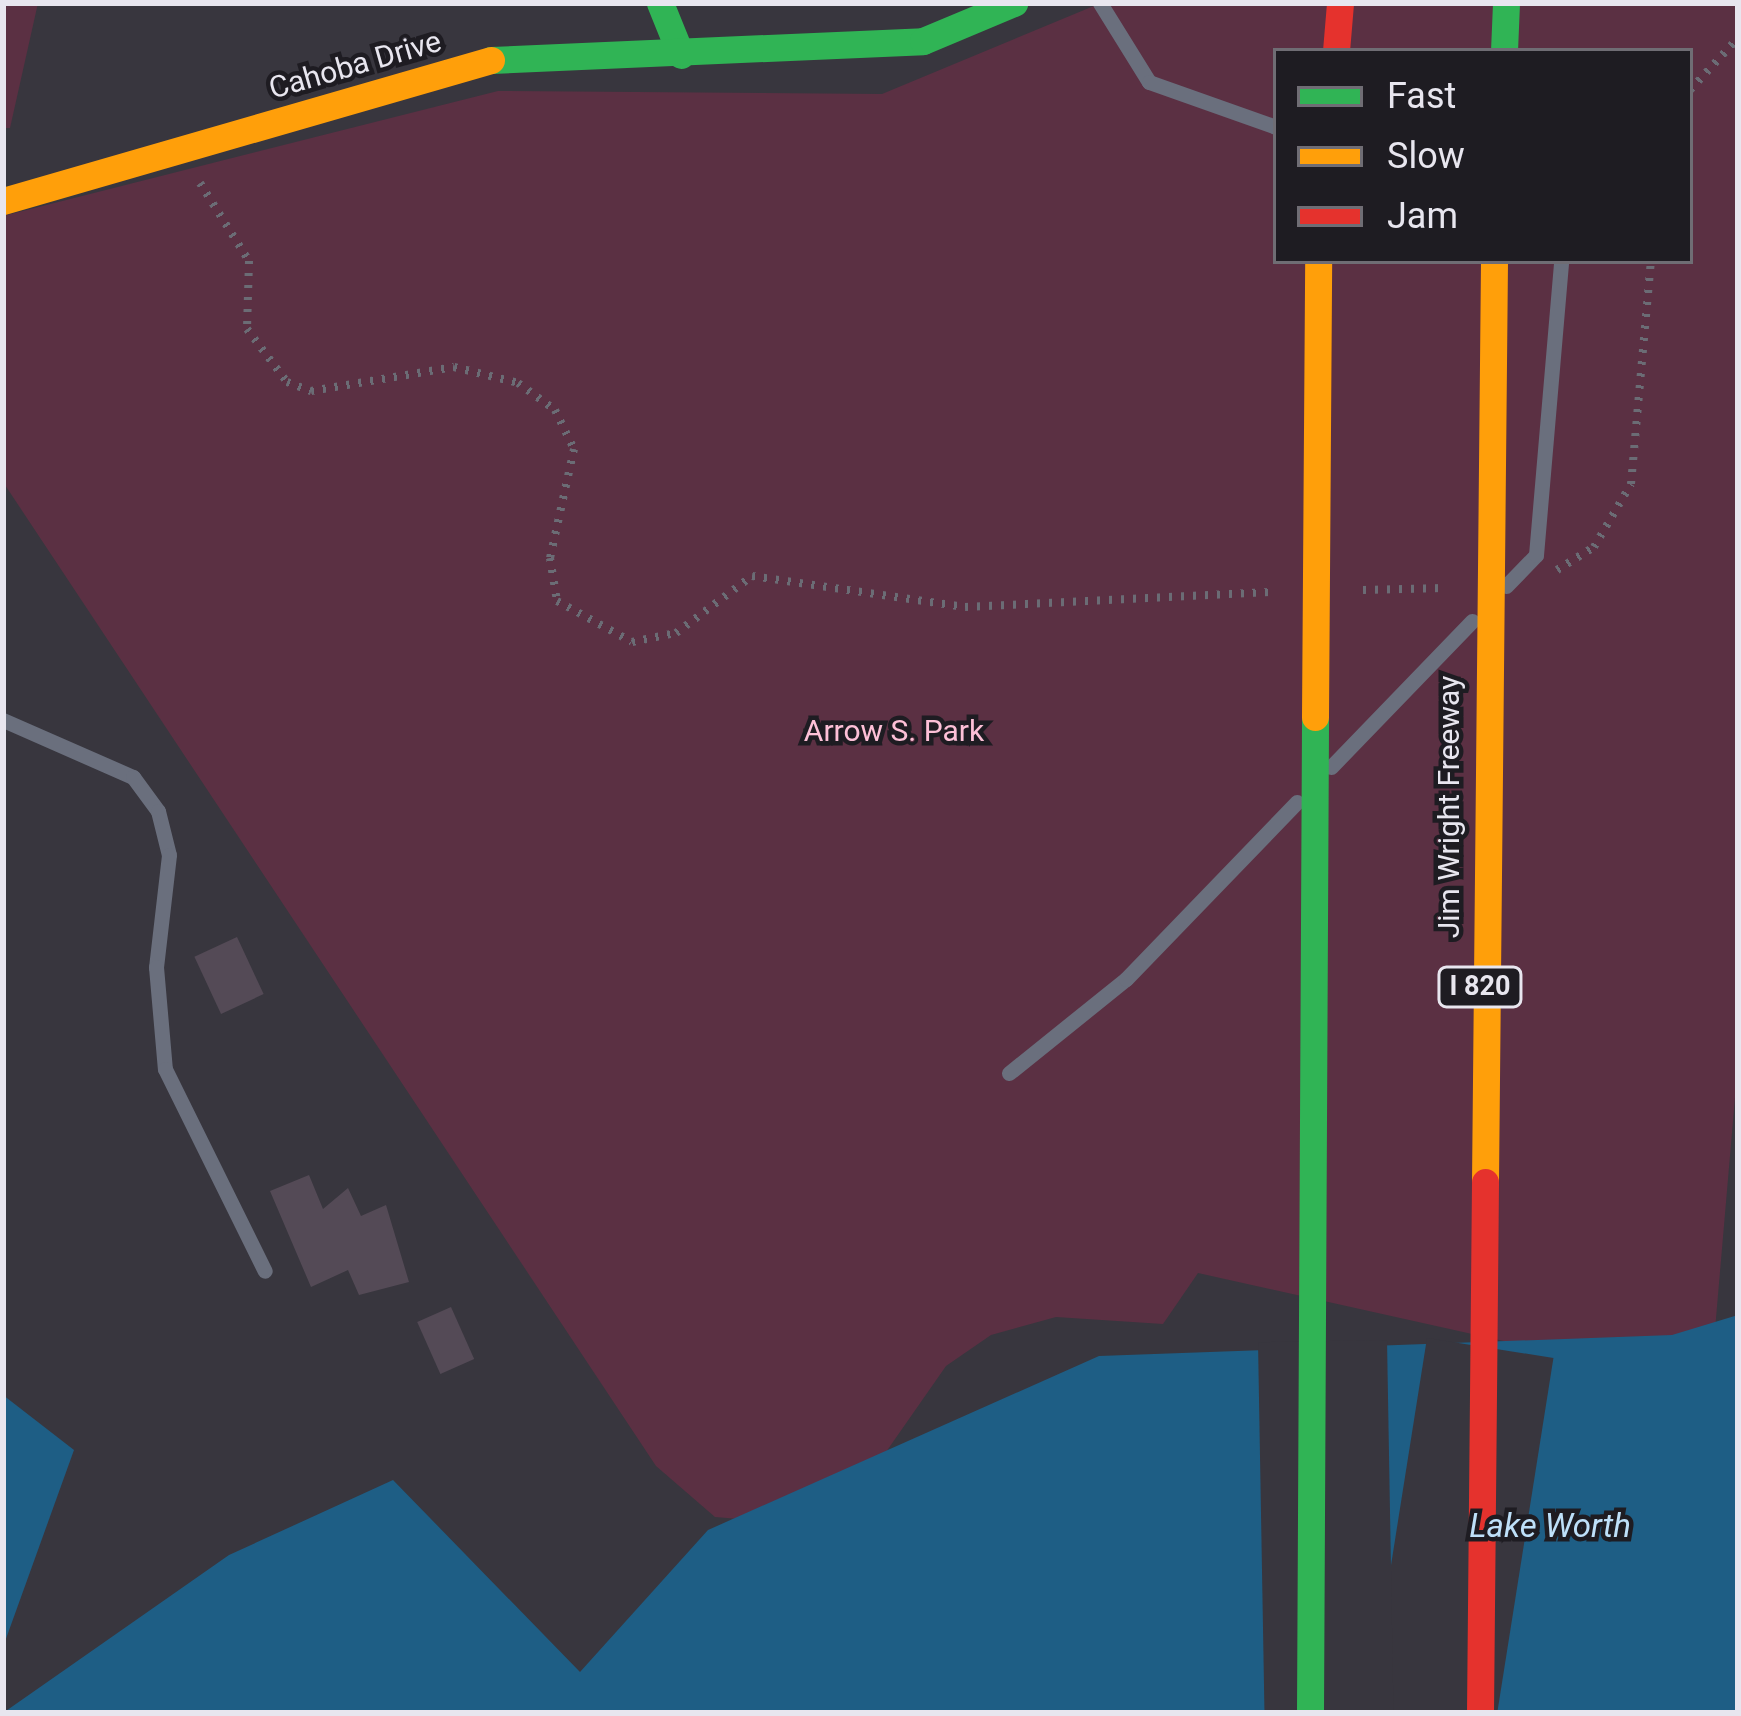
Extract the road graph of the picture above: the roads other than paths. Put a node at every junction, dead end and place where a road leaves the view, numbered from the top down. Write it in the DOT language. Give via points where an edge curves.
graph roads {
  1 [pos="660,3"];
  2 [pos="1014,3"];
  3 [pos="1100,3"];
  4 [pos="1340,3"];
  5 [pos="1506,3"];
  6 [pos="1336,48"];
  7 [pos="1504,48"];
  8 [pos="681,55"];
  9 [pos="1273,126"];
  10 [pos="3,201"];
  11 [pos="1318,264"];
  12 [pos="1494,264"];
  13 [pos="1562,264"];
  14 [pos="3,720"];
  15 [pos="1009,1072"];
  16 [pos="265,1271"];
  17 [pos="1310,1713"];
  18 [pos="1480,1713"];
  1 -- 8 [label="main road"];
  2 -- 8 [label="main road, Cahoba Drive" via="923,41"];
  3 -- 9 [label="lane" via="1149,82"];
  4 -- 6 [label="main road"];
  5 -- 7 [label="main road"];
  8 -- 10 [label="main road, Cahoba Drive" via="508,55"];
  11 -- 17 [label="main road, bridge"];
  12 -- 18 [label="main road, Jim Wright Freeway / I 820, bridge"];
  13 -- 15 [label="lane" via="1536,555 1126,979"];
  14 -- 16 [label="lane" via="133,777 158,811 169,855 156,967 165,1069"];
}
